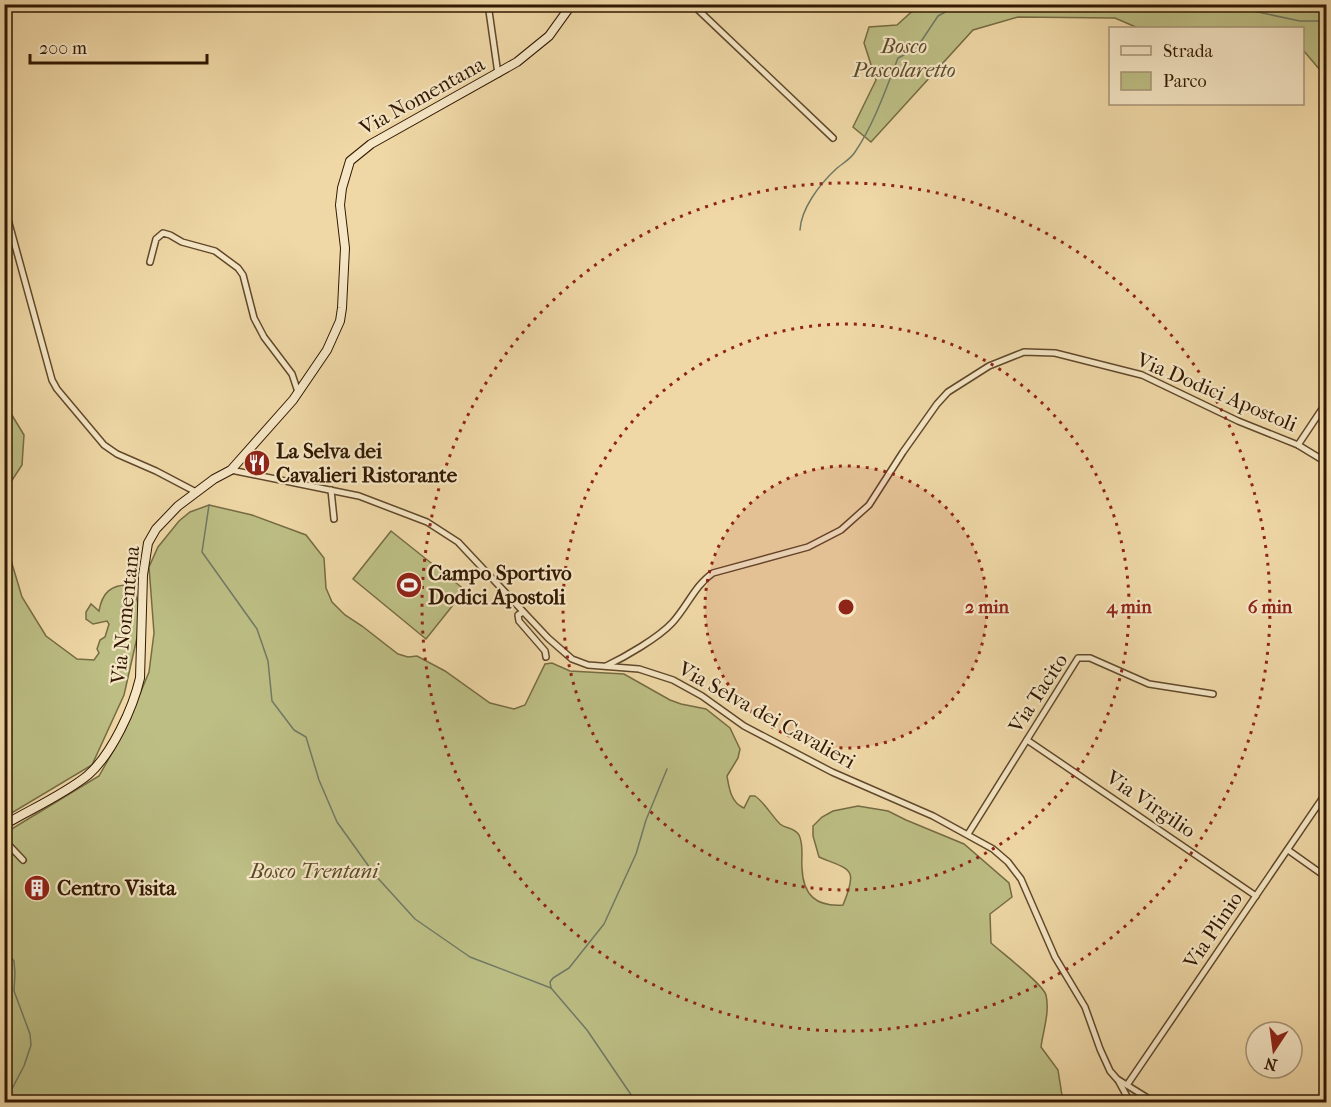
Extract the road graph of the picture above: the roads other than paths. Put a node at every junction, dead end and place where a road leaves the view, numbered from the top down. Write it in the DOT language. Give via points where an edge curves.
graph roads {
  1 [pos="488,4"];
  2 [pos="572,4"];
  3 [pos="692,4"];
  4 [pos="498,74"];
  5 [pos="833,138"];
  6 [pos="4,205"];
  7 [pos="150,262"];
  8 [pos="298,392"];
  9 [pos="1326,403"];
  10 [pos="1298,445"];
  11 [pos="1326,462"];
  12 [pos="231,470"];
  13 [pos="331,490"];
  14 [pos="196,492"];
  15 [pos="334,519"];
  16 [pos="523,612"];
  17 [pos="546,657"];
  18 [pos="605,666"];
  19 [pos="1213,694"];
  20 [pos="1027,740"];
  21 [pos="1326,793"];
  22 [pos="4,825"];
  23 [pos="968,834"];
  24 [pos="4,840"];
  25 [pos="1288,850"];
  26 [pos="23,860"];
  27 [pos="1326,877"];
  28 [pos="1256,896"];
  29 [pos="1117,1079"];
  30 [pos="1127,1085"];
  31 [pos="1131,1102"];
  32 [pos="1154,1102"];
  1 -- 4 [label="street"];
  2 -- 4 [label="main road, Via Nomentana" via="546,40"];
  3 -- 5 [label="street"];
  4 -- 8 [label="main road, Via Nomentana" via="371,144 350,161 340,197 345,248 340,321 327,350"];
  6 -- 14 [label="street" via="57,389 112,451"];
  7 -- 8 [label="street" via="156,239 163,233 214,251 234,263 243,275 254,318 292,374"];
  8 -- 12 [label="main road, Via Nomentana"];
  9 -- 10 [label="street"];
  10 -- 11 [label="street, Via Dodici Apostoli"];
  10 -- 18 [label="street, Via Dodici Apostoli" via="1138,374 1052,352 1017,354 989,366 943,397 873,500 851,523 807,547 713,573 670,625"];
  12 -- 13 [label="street, Via Selva dei Cavalieri"];
  12 -- 14 [label="main road, Via Nomentana"];
  13 -- 15 [label="street"];
  13 -- 16 [label="street, Via Selva dei Cavalieri" via="369,499 447,533"];
  14 -- 22 [label="main road, Via Nomentana" via="163,520 148,543 143,575 140,678 106,755 76,783"];
  16 -- 17 [label="street" via="518,615 519,621"];
  16 -- 18 [label="street, Via Selva dei Cavalieri" via="567,656 581,663"];
  18 -- 23 [label="street, Via Selva dei Cavalieri" via="639,669 673,680 744,726 832,772"];
  19 -- 20 [label="street, Via Tacito" via="1146,683 1081,657"];
  20 -- 23 [label="street, Via Tacito"];
  20 -- 28 [label="street, Via Virgilio"];
  21 -- 25 [label="street, Via Plinio"];
  23 -- 29 [label="street, Via Selva dei Cavalieri" via="1002,856 1019,875 1055,957 1084,1007 1104,1060"];
  24 -- 26 [label="street"];
  25 -- 27 [label="street"];
  25 -- 28 [label="street, Via Plinio"];
  28 -- 30 [label="street, Via Plinio"];
  29 -- 30 [label="street, Via Selva dei Cavalieri"];
  29 -- 31 [label="street"];
  30 -- 32 [label="street, Via Selva dei Cavalieri"];
}
